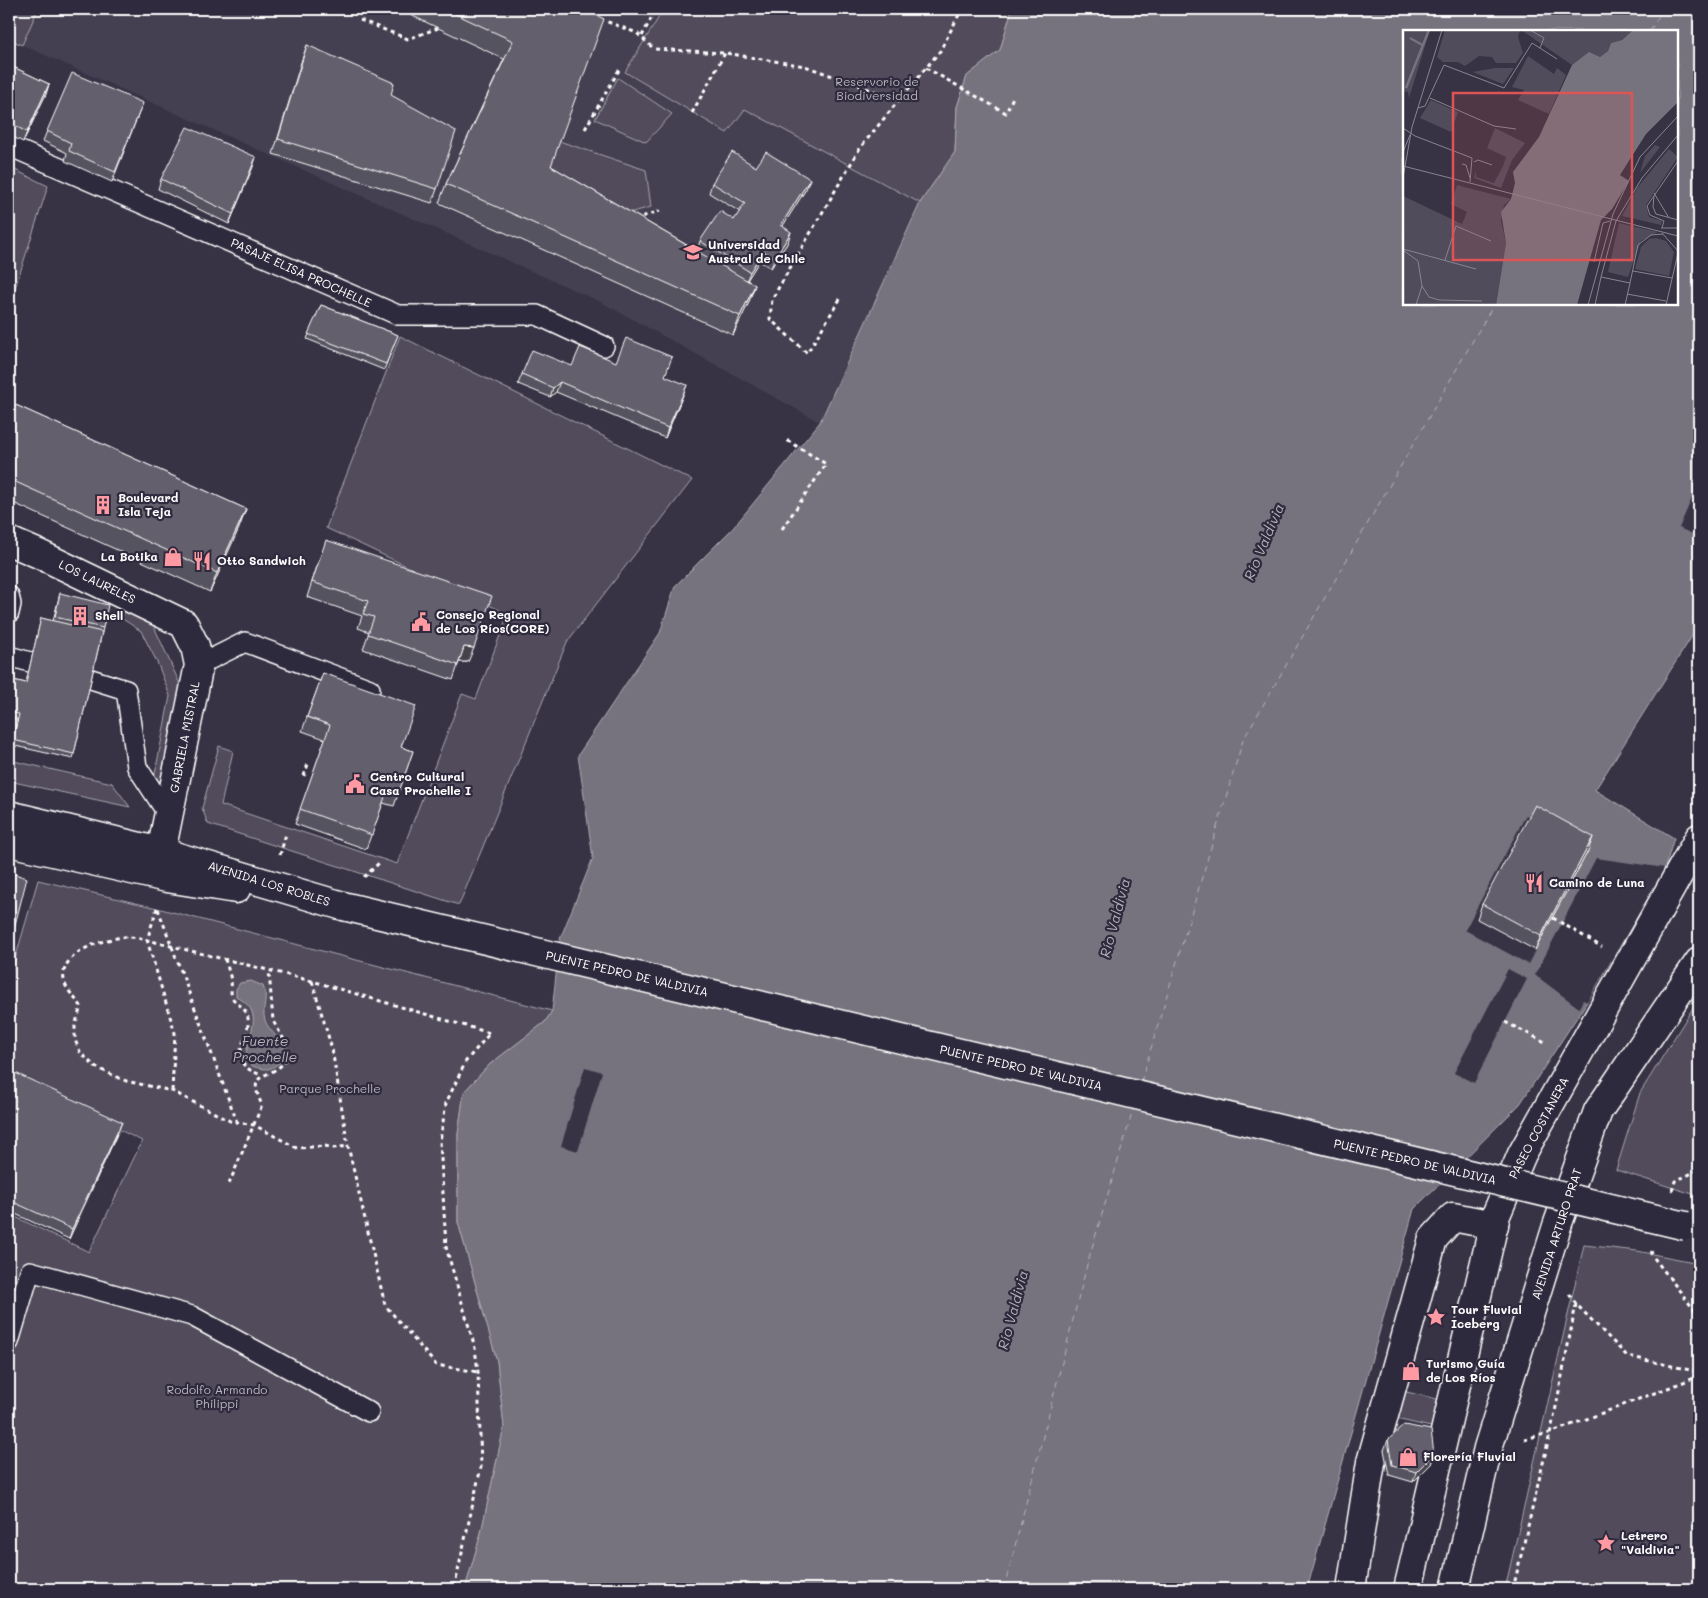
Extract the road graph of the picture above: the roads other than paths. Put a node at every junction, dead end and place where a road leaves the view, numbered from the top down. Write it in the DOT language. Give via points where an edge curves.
graph roads {
  1 [pos="9,146"];
  2 [pos="604,346"];
  3 [pos="9,542"];
  4 [pos="9,596"];
  5 [pos="9,612"];
  6 [pos="184,624"];
  7 [pos="9,656"];
  8 [pos="30,662"];
  9 [pos="199,665"];
  10 [pos="90,679"];
  11 [pos="370,689"];
  12 [pos="9,815"];
  13 [pos="170,816"];
  14 [pos="1699,838"];
  15 [pos="9,842"];
  16 [pos="161,852"];
  17 [pos="343,906"];
  18 [pos="1699,962"];
  19 [pos="1494,1225"];
  20 [pos="1693,1228"];
  21 [pos="9,1342"];
  22 [pos="368,1412"];
  23 [pos="1351,1589"];
  24 [pos="1408,1589"];
  25 [pos="1455,1589"];
  1 -- 2 [label="lane, PASAJE ELISA PROCHELLE" via="398,315 537,315"];
  3 -- 6 [label="main road, LOS LAURELES"];
  4 -- 5 [label="lane"];
  6 -- 9 [label="main road, GABRIELA MISTRAL" via="195,646"];
  7 -- 8 [label="lane"];
  9 -- 11 [label="lane" via="245,642"];
  9 -- 13 [label="main road, GABRIELA MISTRAL"];
  10 -- 13 [label="lane" via="126,690 137,767"];
  12 -- 16 [label="main road, AVENIDA LOS ROBLES"];
  13 -- 16 [label="main road, GABRIELA MISTRAL"];
  14 -- 19 [label="main road, PASEO COSTANERA" via="1522,1154"];
  15 -- 17 [label="main road, AVENIDA LOS ROBLES" via="167,878"];
  16 -- 17 [label="main road, AVENIDA LOS ROBLES"];
  17 -- 20 [label="main road, PUENTE PEDRO DE VALDIVIA, bridge"];
  18 -- 25 [label="main road, AVENIDA ARTURO PRAT" via="1598,1111 1488,1448"];
  19 -- 23 [label="main road" via="1452,1217 1433,1239 1371,1462"];
  19 -- 24 [label="main road, PASEO COSTANERA"];
  21 -- 22 [label="lane" via="30,1270 192,1316"];
}
